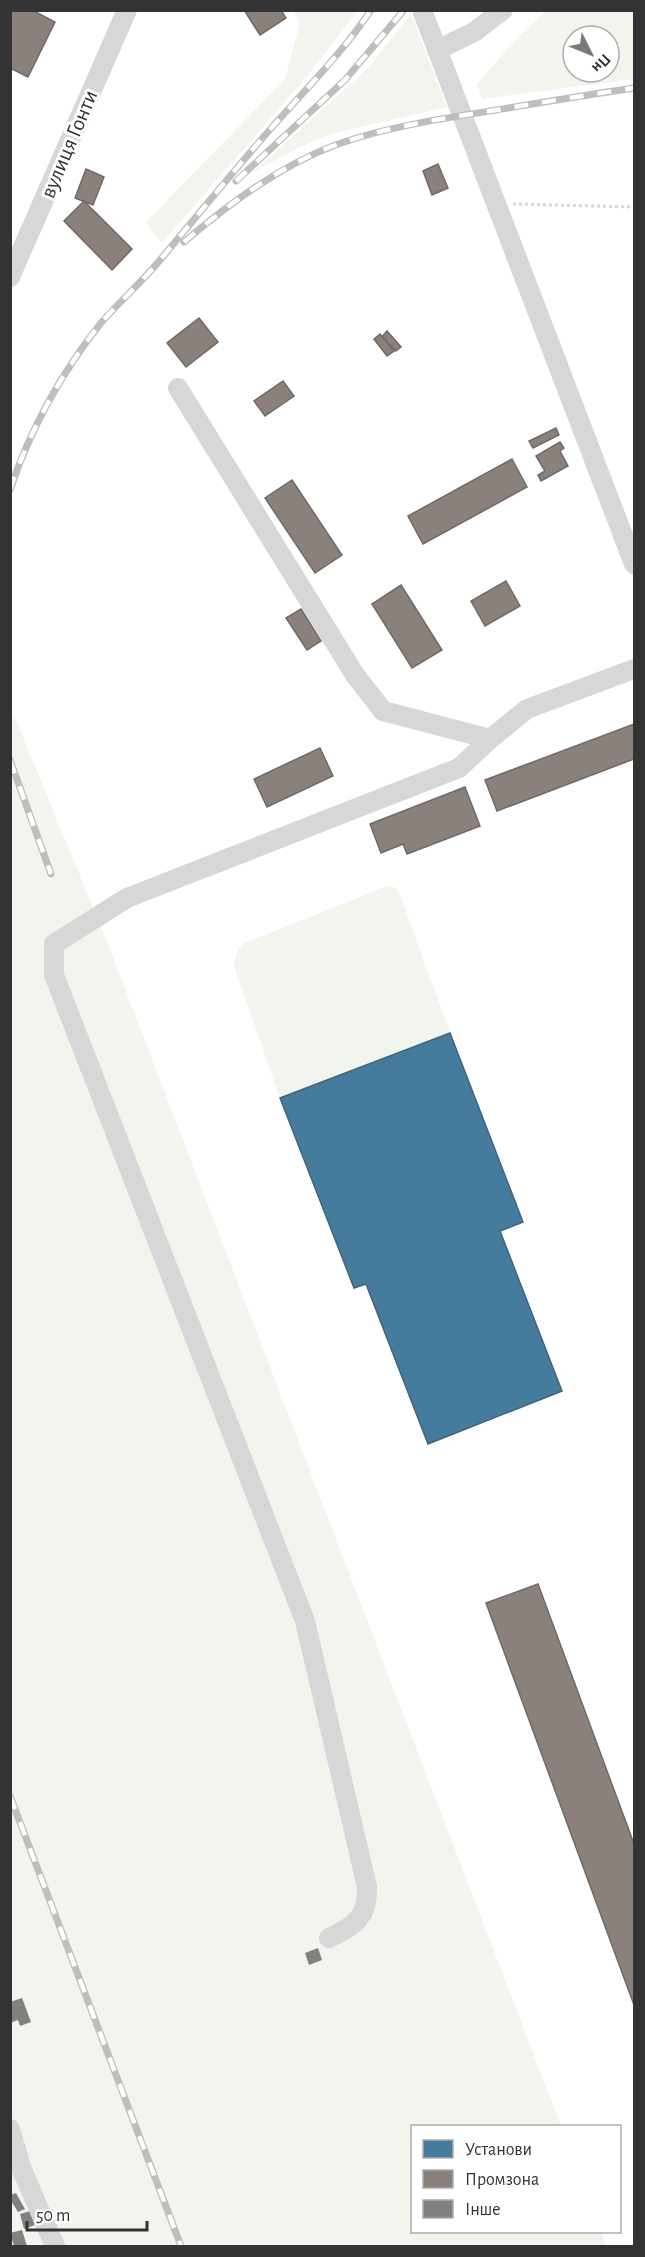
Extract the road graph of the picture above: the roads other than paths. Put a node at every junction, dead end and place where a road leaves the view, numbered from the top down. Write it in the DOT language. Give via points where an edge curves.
graph roads {
  1 [pos="127,10"];
  2 [pos="422,10"];
  3 [pos="503,10"];
  4 [pos="437,50"];
  5 [pos="10,277"];
  6 [pos="178,388"];
  7 [pos="634,564"];
  8 [pos="634,669"];
  9 [pos="490,738"];
  10 [pos="329,1938"];
  11 [pos="10,2129"];
  12 [pos="55,2247"];
  1 -- 5 [label="street, вулиця Гонти"];
  2 -- 4 [label="street"];
  3 -- 4 [label="street" via="474,32"];
  4 -- 7 [label="street"];
  6 -- 9 [label="street" via="355,675 383,711"];
  8 -- 9 [label="street" via="527,709"];
  9 -- 10 [label="street" via="459,768 128,898 54,944 54,975 305,1621 367,1887 368,1902 361,1917 349,1929"];
  11 -- 12 [label="street" via="22,2170"];
}
